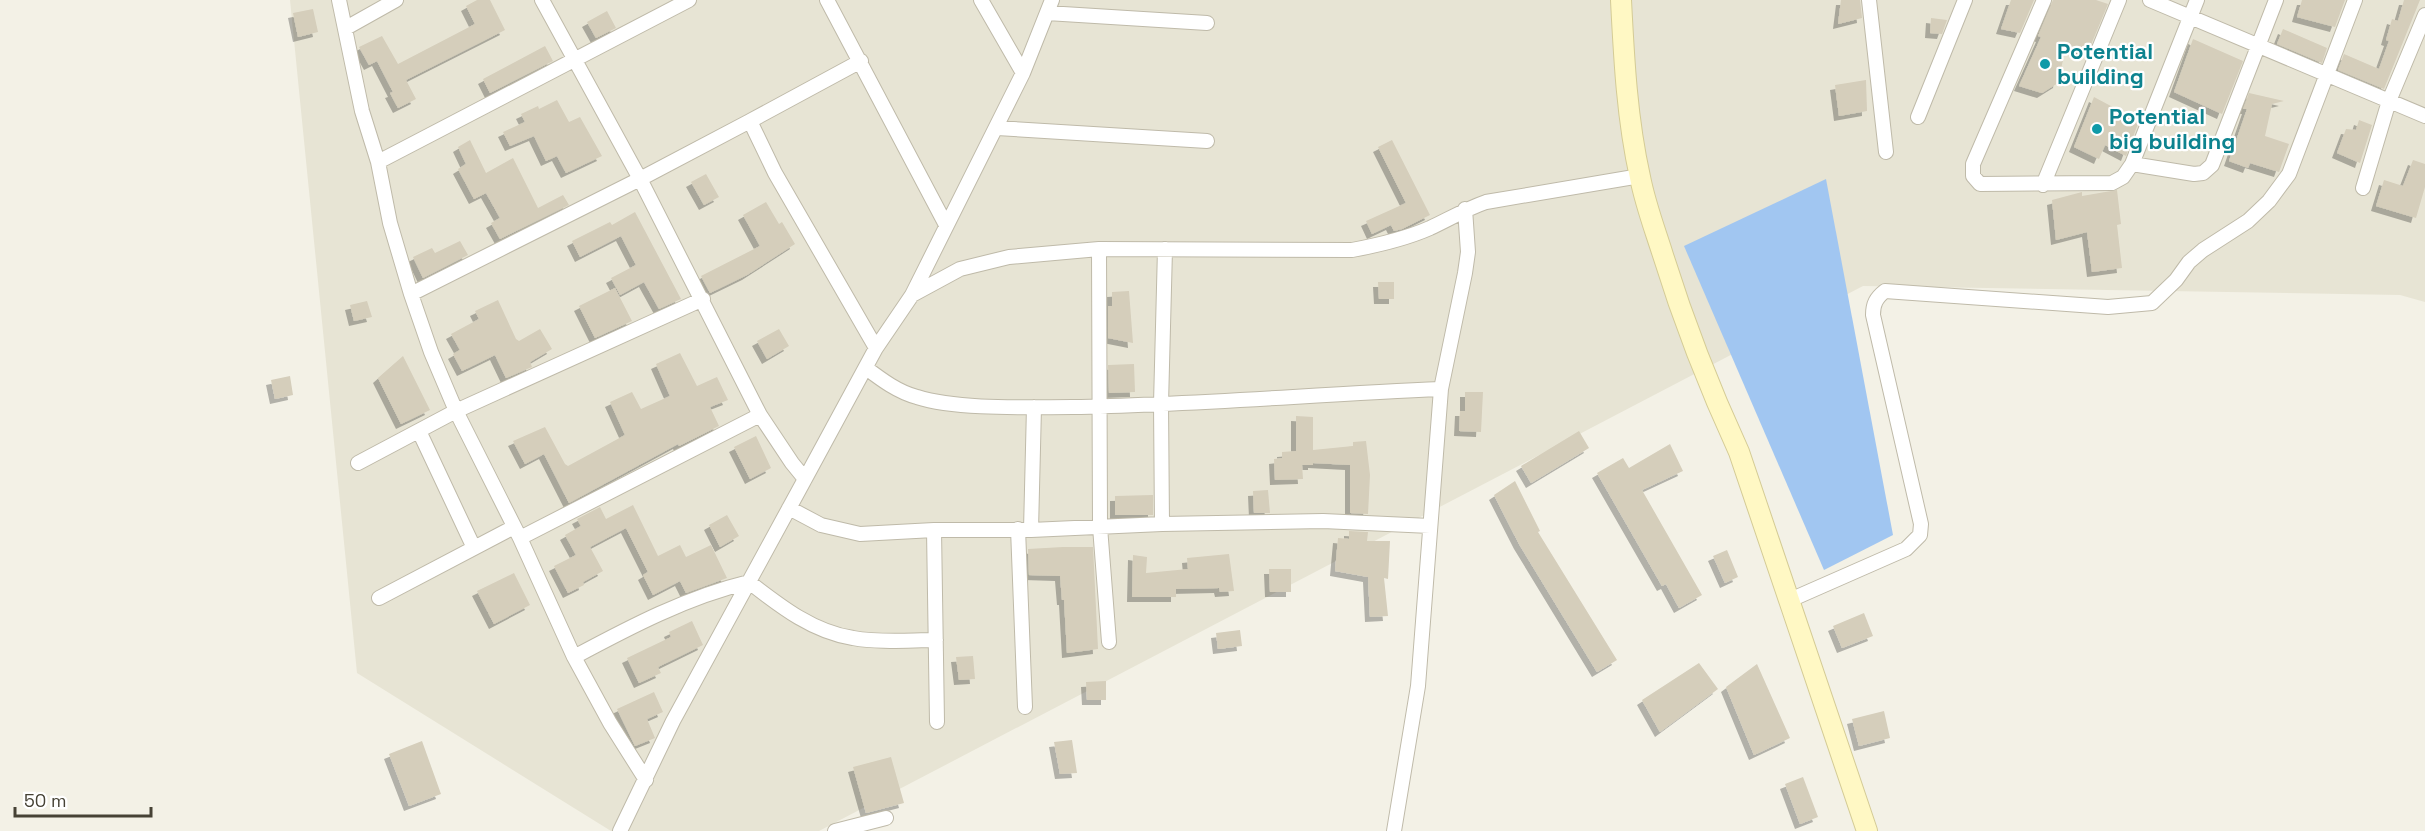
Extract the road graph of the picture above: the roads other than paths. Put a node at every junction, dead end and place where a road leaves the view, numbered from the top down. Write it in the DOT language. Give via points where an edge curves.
graph roads {
  1 [pos="339,0"];
  2 [pos="396,0"];
  3 [pos="542,0"];
  4 [pos="827,0"];
  5 [pos="981,0"];
  6 [pos="1621,0"];
  7 [pos="1869,0"];
  8 [pos="1965,0"];
  9 [pos="2044,0"];
  10 [pos="2118,0"];
  11 [pos="2150,0"];
  12 [pos="2197,0"];
  13 [pos="2276,0"];
  14 [pos="2355,0"];
  15 [pos="686,1"];
  16 [pos="1049,7"];
  17 [pos="2425,15"];
  18 [pos="2190,17"];
  19 [pos="1207,23"];
  20 [pos="346,28"];
  21 [pos="2258,45"];
  22 [pos="574,61"];
  23 [pos="861,61"];
  24 [pos="1023,73"];
  25 [pos="2325,74"];
  26 [pos="2389,101"];
  27 [pos="2425,116"];
  28 [pos="1918,117"];
  29 [pos="750,121"];
  30 [pos="997,128"];
  31 [pos="1207,141"];
  32 [pos="1886,152"];
  33 [pos="378,162"];
  34 [pos="2132,164"];
  35 [pos="1640,176"];
  36 [pos="640,179"];
  37 [pos="2043,185"];
  38 [pos="2362,188"];
  39 [pos="1465,209"];
  40 [pos="946,225"];
  41 [pos="1099,249"];
  42 [pos="1165,249"];
  43 [pos="411,294"];
  44 [pos="912,295"];
  45 [pos="703,299"];
  46 [pos="876,348"];
  47 [pos="866,368"];
  48 [pos="1441,388"];
  49 [pos="1161,404"];
  50 [pos="1098,406"];
  51 [pos="1034,407"];
  52 [pos="456,411"];
  53 [pos="760,415"];
  54 [pos="419,431"];
  55 [pos="358,463"];
  56 [pos="805,479"];
  57 [pos="789,508"];
  58 [pos="1162,524"];
  59 [pos="1430,526"];
  60 [pos="1100,527"];
  61 [pos="934,530"];
  62 [pos="1025,530"];
  63 [pos="517,532"];
  64 [pos="474,548"];
  65 [pos="749,582"];
  66 [pos="379,598"];
  67 [pos="1790,600"];
  68 [pos="936,640"];
  69 [pos="1109,642"];
  70 [pos="574,657"];
  71 [pos="1025,707"];
  72 [pos="937,722"];
  73 [pos="646,780"];
  74 [pos="886,818"];
  75 [pos="620,831"];
  76 [pos="835,831"];
  77 [pos="1394,831"];
  78 [pos="1868,831"];
  1 -- 20 [label="street"];
  2 -- 20 [label="street"];
  3 -- 22 [label="street"];
  4 -- 23 [label="street"];
  5 -- 24 [label="street"];
  6 -- 35 [label="main road" via="1624,62"];
  7 -- 32 [label="street"];
  8 -- 28 [label="street"];
  9 -- 37 [label="street" via="1973,164 1973,176 1980,184"];
  10 -- 37 [label="street"];
  11 -- 18 [label="street"];
  12 -- 18 [label="street"];
  13 -- 21 [label="street"];
  14 -- 25 [label="street"];
  15 -- 22 [label="street"];
  16 -- 19 [label="street"];
  16 -- 24 [label="street"];
  17 -- 26 [label="street"];
  18 -- 21 [label="street"];
  18 -- 34 [label="street"];
  20 -- 33 [label="street" via="362,111"];
  21 -- 25 [label="street"];
  21 -- 34 [label="street" via="2208,170 2194,174"];
  22 -- 33 [label="street"];
  22 -- 36 [label="street"];
  23 -- 29 [label="street"];
  23 -- 40 [label="street"];
  24 -- 30 [label="street"];
  25 -- 26 [label="street"];
  25 -- 67 [label="street" via="2289,174 2269,201 2248,221 2189,262 2152,303 2108,306 1885,291 1877,297 1873,315 1921,524 1920,535 1906,549"];
  26 -- 27 [label="street"];
  26 -- 38 [label="street"];
  29 -- 36 [label="street"];
  29 -- 46 [label="street" via="775,173"];
  30 -- 31 [label="street"];
  30 -- 40 [label="street"];
  33 -- 43 [label="street" via="390,223"];
  34 -- 37 [label="street" via="2112,183"];
  35 -- 39 [label="street" via="1515,196"];
  35 -- 67 [label="main road" via="1674,290 1715,402 1739,452"];
  36 -- 43 [label="street"];
  36 -- 45 [label="street"];
  39 -- 42 [label="street" via="1389,243 1352,250"];
  39 -- 48 [label="street" via="1468,252"];
  40 -- 44 [label="street"];
  41 -- 42 [label="street"];
  41 -- 44 [label="street" via="982,262"];
  41 -- 50 [label="street"];
  42 -- 49 [label="street"];
  43 -- 52 [label="street"];
  44 -- 46 [label="street"];
  45 -- 52 [label="street"];
  45 -- 53 [label="street"];
  46 -- 47 [label="street"];
  47 -- 51 [label="street" via="892,387 917,398 949,404"];
  47 -- 56 [label="street"];
  48 -- 49 [label="street"];
  48 -- 59 [label="street"];
  49 -- 50 [label="street"];
  49 -- 58 [label="street"];
  50 -- 51 [label="street"];
  50 -- 60 [label="street"];
  51 -- 62 [label="street"];
  52 -- 54 [label="street"];
  52 -- 63 [label="street"];
  53 -- 56 [label="street"];
  53 -- 63 [label="street"];
  54 -- 55 [label="street"];
  54 -- 64 [label="street"];
  56 -- 57 [label="street"];
  57 -- 61 [label="street" via="821,525 860,534"];
  57 -- 65 [label="street"];
  58 -- 59 [label="street" via="1323,521"];
  58 -- 60 [label="street"];
  59 -- 77 [label="street" via="1418,686"];
  60 -- 62 [label="street"];
  60 -- 69 [label="street"];
  61 -- 62 [label="street"];
  61 -- 68 [label="street"];
  62 -- 71 [label="street"];
  63 -- 64 [label="street"];
  63 -- 70 [label="street"];
  64 -- 66 [label="street"];
  65 -- 68 [label="street" via="783,609 818,628 853,638"];
  65 -- 70 [label="street" via="703,596 632,626"];
  65 -- 73 [label="street" via="673,721"];
  67 -- 78 [label="main road"];
  68 -- 72 [label="street"];
  70 -- 73 [label="street"];
  73 -- 75 [label="street"];
  74 -- 76 [label="street"];
}
